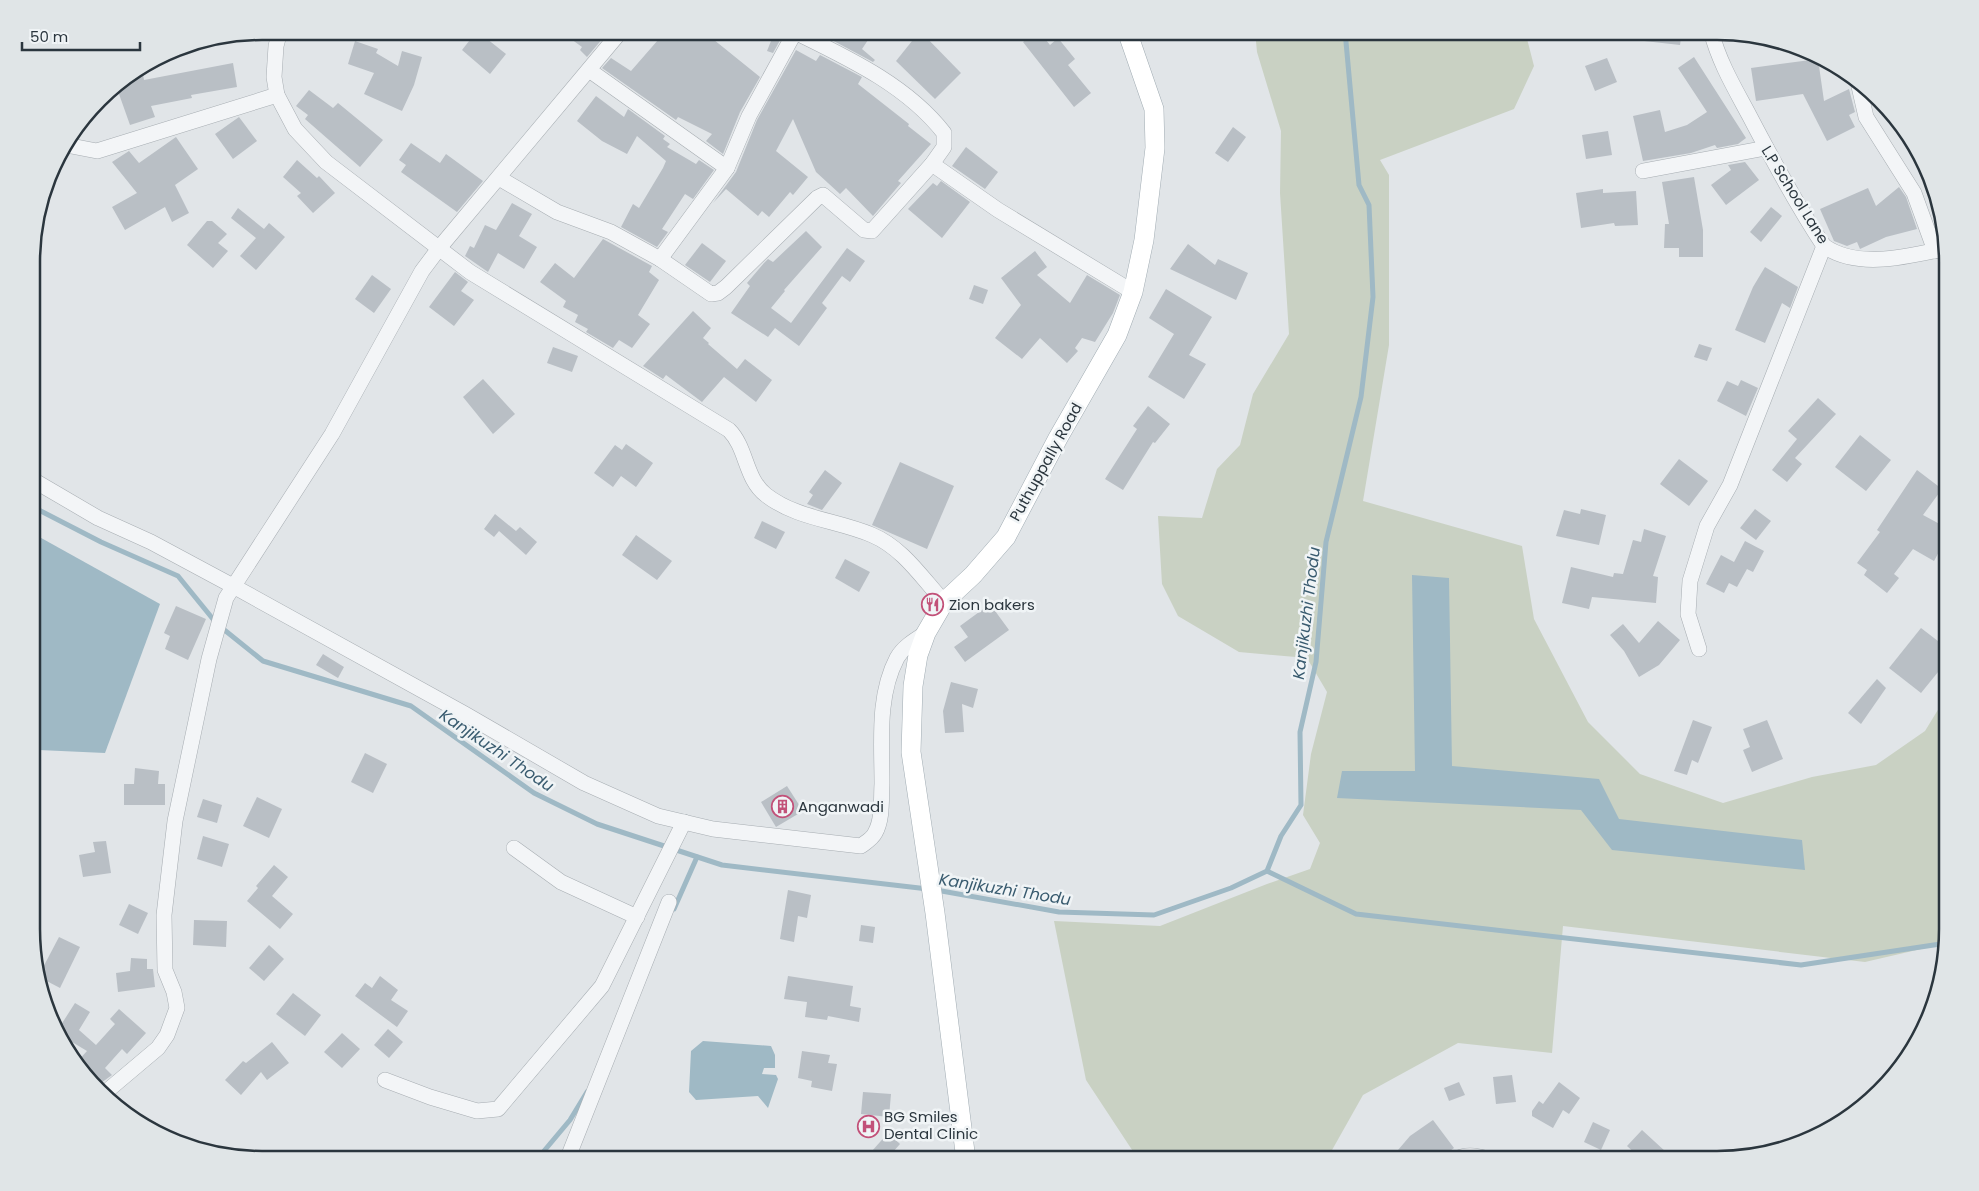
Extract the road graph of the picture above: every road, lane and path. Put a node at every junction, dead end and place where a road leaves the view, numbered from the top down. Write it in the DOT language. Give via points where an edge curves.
graph roads {
  1 [pos="278,40"];
  2 [pos="614,40"];
  3 [pos="790,40"];
  4 [pos="811,40"];
  5 [pos="1130,40"];
  6 [pos="1714,40"];
  7 [pos="589,70"];
  8 [pos="1861,93"];
  9 [pos="277,95"];
  10 [pos="73,146"];
  11 [pos="1766,148"];
  12 [pos="932,164"];
  13 [pos="727,168"];
  14 [pos="1643,171"];
  15 [pos="499,178"];
  16 [pos="1939,245"];
  17 [pos="1824,246"];
  18 [pos="440,247"];
  19 [pos="1939,250"];
  20 [pos="660,259"];
  21 [pos="1133,292"];
  22 [pos="40,484"];
  23 [pos="230,592"];
  24 [pos="944,602"];
  25 [pos="926,633"];
  26 [pos="1699,649"];
  27 [pos="684,822"];
  28 [pos="514,848"];
  29 [pos="669,902"];
  30 [pos="636,917"];
  31 [pos="385,1080"];
  32 [pos="109,1090"];
  33 [pos="571,1151"];
  34 [pos="965,1151"];
  1 -- 9 [label="street" via="274,77"];
  2 -- 7 [label="street"];
  3 -- 13 [label="street" via="749,116"];
  4 -- 12 [label="street" via="842,54 922,108 944,133 944,147"];
  5 -- 21 [label="main road, Puthuppally Road" via="1154,109 1155,148 1144,240"];
  6 -- 11 [label="street, L.P School Lane" via="1728,77"];
  7 -- 13 [label="street"];
  7 -- 15 [label="street"];
  8 -- 16 [label="street" via="1866,117 1914,193"];
  9 -- 10 [label="street" via="97,151"];
  9 -- 18 [label="street" via="295,129 321,157"];
  11 -- 14 [label="street"];
  11 -- 17 [label="street, L.P School Lane"];
  12 -- 20 [label="street" via="872,230 864,230 828,197 817,198 718,293 706,292"];
  12 -- 21 [label="street" via="998,210"];
  13 -- 20 [label="street"];
  15 -- 18 [label="street"];
  15 -- 20 [label="street" via="557,212 611,232"];
  17 -- 19 [label="street, L.P School Lane" via="1835,254 1856,259 1890,258"];
  17 -- 26 [label="street" via="1730,485 1707,526 1690,581 1688,614"];
  18 -- 23 [label="street" via="422,271 332,434"];
  18 -- 24 [label="street" via="470,272 718,421 735,435 757,486 764,494 800,513 879,538 905,558"];
  21 -- 24 [label="main road, Puthuppally Road" via="1117,335 1006,537"];
  22 -- 23 [label="street" via="98,518 151,542"];
  23 -- 27 [label="street" via="465,714 584,783 658,816"];
  23 -- 32 [label="street" via="209,659 175,821 164,915 166,970 177,1008 167,1035 158,1048"];
  24 -- 25 [label="main road, Puthuppally Road"];
  25 -- 27 [label="street" via="910,643 898,657 887,684 879,823 868,841 861,846 753,834"];
  25 -- 34 [label="main road, Puthuppally Road" via="912,686 911,752"];
  27 -- 30 [label="street"];
  28 -- 30 [label="street" via="561,882"];
  29 -- 33 [label="street"];
  30 -- 31 [label="street" via="602,986 498,1109 477,1111"];
}
